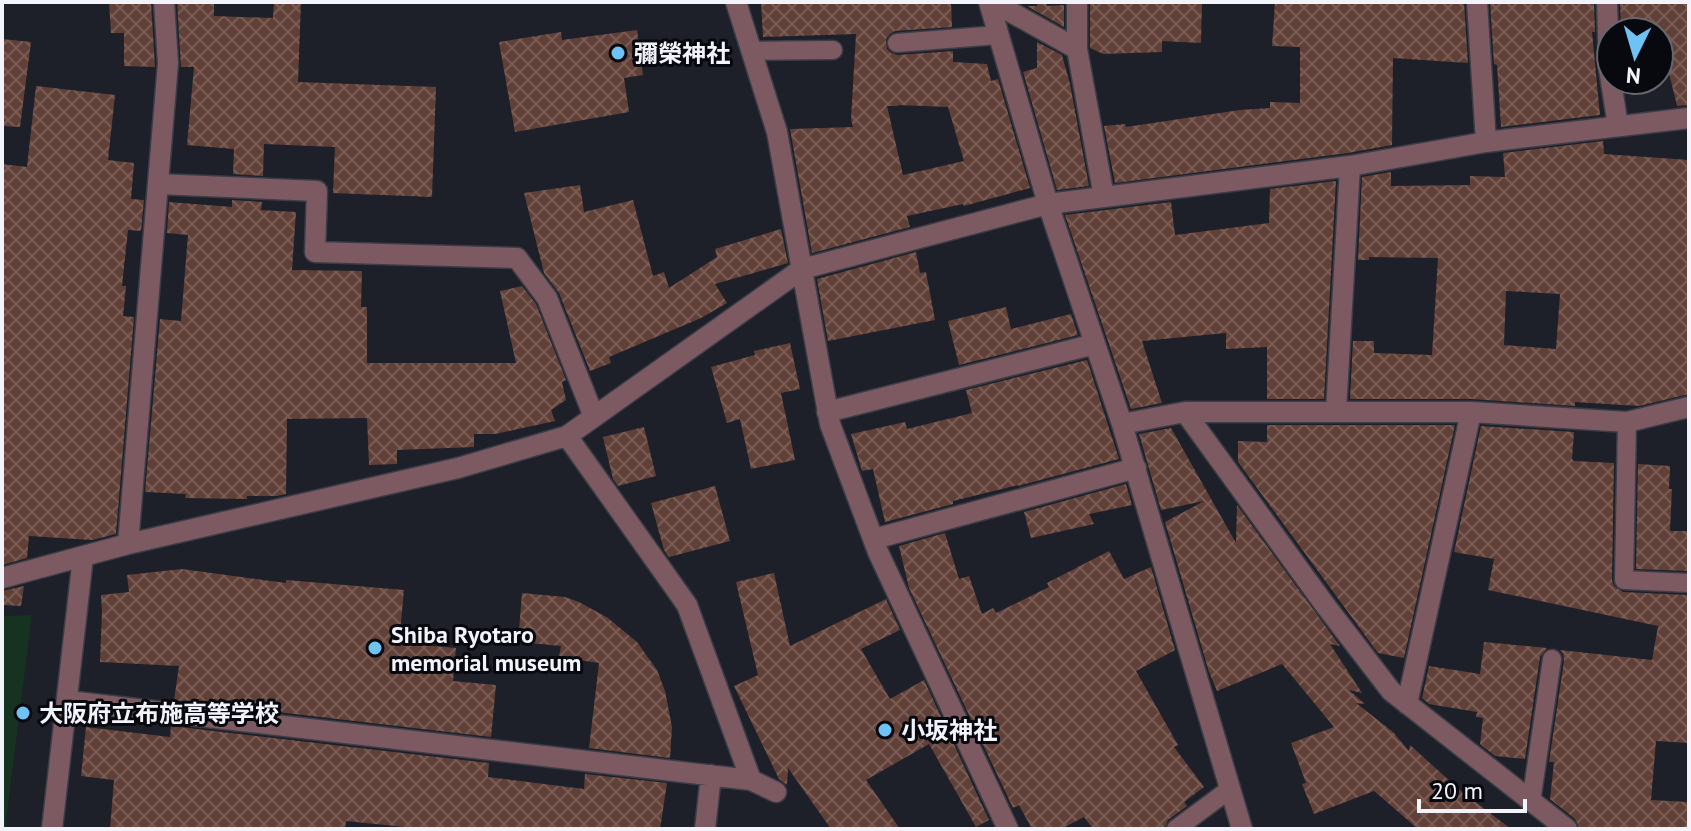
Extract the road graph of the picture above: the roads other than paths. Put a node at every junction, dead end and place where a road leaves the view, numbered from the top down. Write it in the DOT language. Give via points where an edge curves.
graph roads {
  1 [pos="164,2"];
  2 [pos="736,2"];
  3 [pos="991,2"];
  4 [pos="1077,2"];
  5 [pos="1477,2"];
  6 [pos="1607,2"];
  7 [pos="998,35"];
  8 [pos="897,43"];
  9 [pos="1077,49"];
  10 [pos="833,50"];
  11 [pos="751,51"];
  12 [pos="1689,118"];
  13 [pos="1618,126"];
  14 [pos="1486,142"];
  15 [pos="1350,166"];
  16 [pos="158,184"];
  17 [pos="1104,197"];
  18 [pos="1048,204"];
  19 [pos="802,269"];
  20 [pos="1095,344"];
  21 [pos="1689,407"];
  22 [pos="827,412"];
  23 [pos="1185,412"];
  24 [pos="1336,412"];
  25 [pos="1471,412"];
  26 [pos="594,417"];
  27 [pos="1627,422"];
  28 [pos="1122,424"];
  29 [pos="567,436"];
  30 [pos="1136,468"];
  31 [pos="874,539"];
  32 [pos="128,544"];
  33 [pos="83,557"];
  34 [pos="2,578"];
  35 [pos="1689,583"];
  36 [pos="1552,659"];
  37 [pos="68,701"];
  38 [pos="1407,704"];
  39 [pos="711,775"];
  40 [pos="751,780"];
  41 [pos="1230,789"];
  42 [pos="776,792"];
  43 [pos="1531,802"];
  44 [pos="52,829"];
  45 [pos="705,829"];
  46 [pos="1008,829"];
  47 [pos="1176,829"];
  48 [pos="1242,829"];
  49 [pos="1567,829"];
  1 -- 16 [label="street" via="168,63"];
  2 -- 11 [label="street"];
  3 -- 7 [label="street"];
  3 -- 9 [label="street"];
  4 -- 9 [label="street"];
  5 -- 14 [label="street"];
  6 -- 13 [label="street"];
  7 -- 8 [label="lane"];
  7 -- 18 [label="street"];
  9 -- 17 [label="street"];
  10 -- 11 [label="lane"];
  11 -- 19 [label="street" via="777,132"];
  12 -- 13 [label="street"];
  13 -- 14 [label="street"];
  14 -- 15 [label="street"];
  15 -- 17 [label="street"];
  15 -- 24 [label="street"];
  16 -- 26 [label="street" via="317,191 315,252 517,258 547,298"];
  16 -- 32 [label="street"];
  17 -- 18 [label="street"];
  18 -- 19 [label="street"];
  18 -- 20 [label="street"];
  19 -- 22 [label="street"];
  19 -- 26 [label="street"];
  20 -- 22 [label="street"];
  20 -- 28 [label="street"];
  21 -- 27 [label="street"];
  22 -- 31 [label="street"];
  23 -- 24 [label="street"];
  23 -- 28 [label="street"];
  23 -- 38 [label="street" via="1381,679"];
  24 -- 25 [label="street"];
  25 -- 27 [label="street"];
  25 -- 38 [label="street"];
  26 -- 29 [label="street"];
  27 -- 35 [label="lane" via="1624,580"];
  28 -- 30 [label="street"];
  29 -- 32 [label="street" via="458,468"];
  29 -- 40 [label="street" via="687,605"];
  30 -- 31 [label="street"];
  30 -- 41 [label="street"];
  31 -- 46 [label="street"];
  32 -- 33 [label="street"];
  33 -- 34 [label="street"];
  33 -- 37 [label="street"];
  36 -- 43 [label="lane"];
  37 -- 39 [label="street"];
  37 -- 44 [label="street"];
  38 -- 43 [label="street"];
  39 -- 40 [label="street"];
  39 -- 45 [label="street"];
  40 -- 42 [label="street"];
  41 -- 47 [label="lane"];
  41 -- 48 [label="street"];
  43 -- 49 [label="street"];
}
